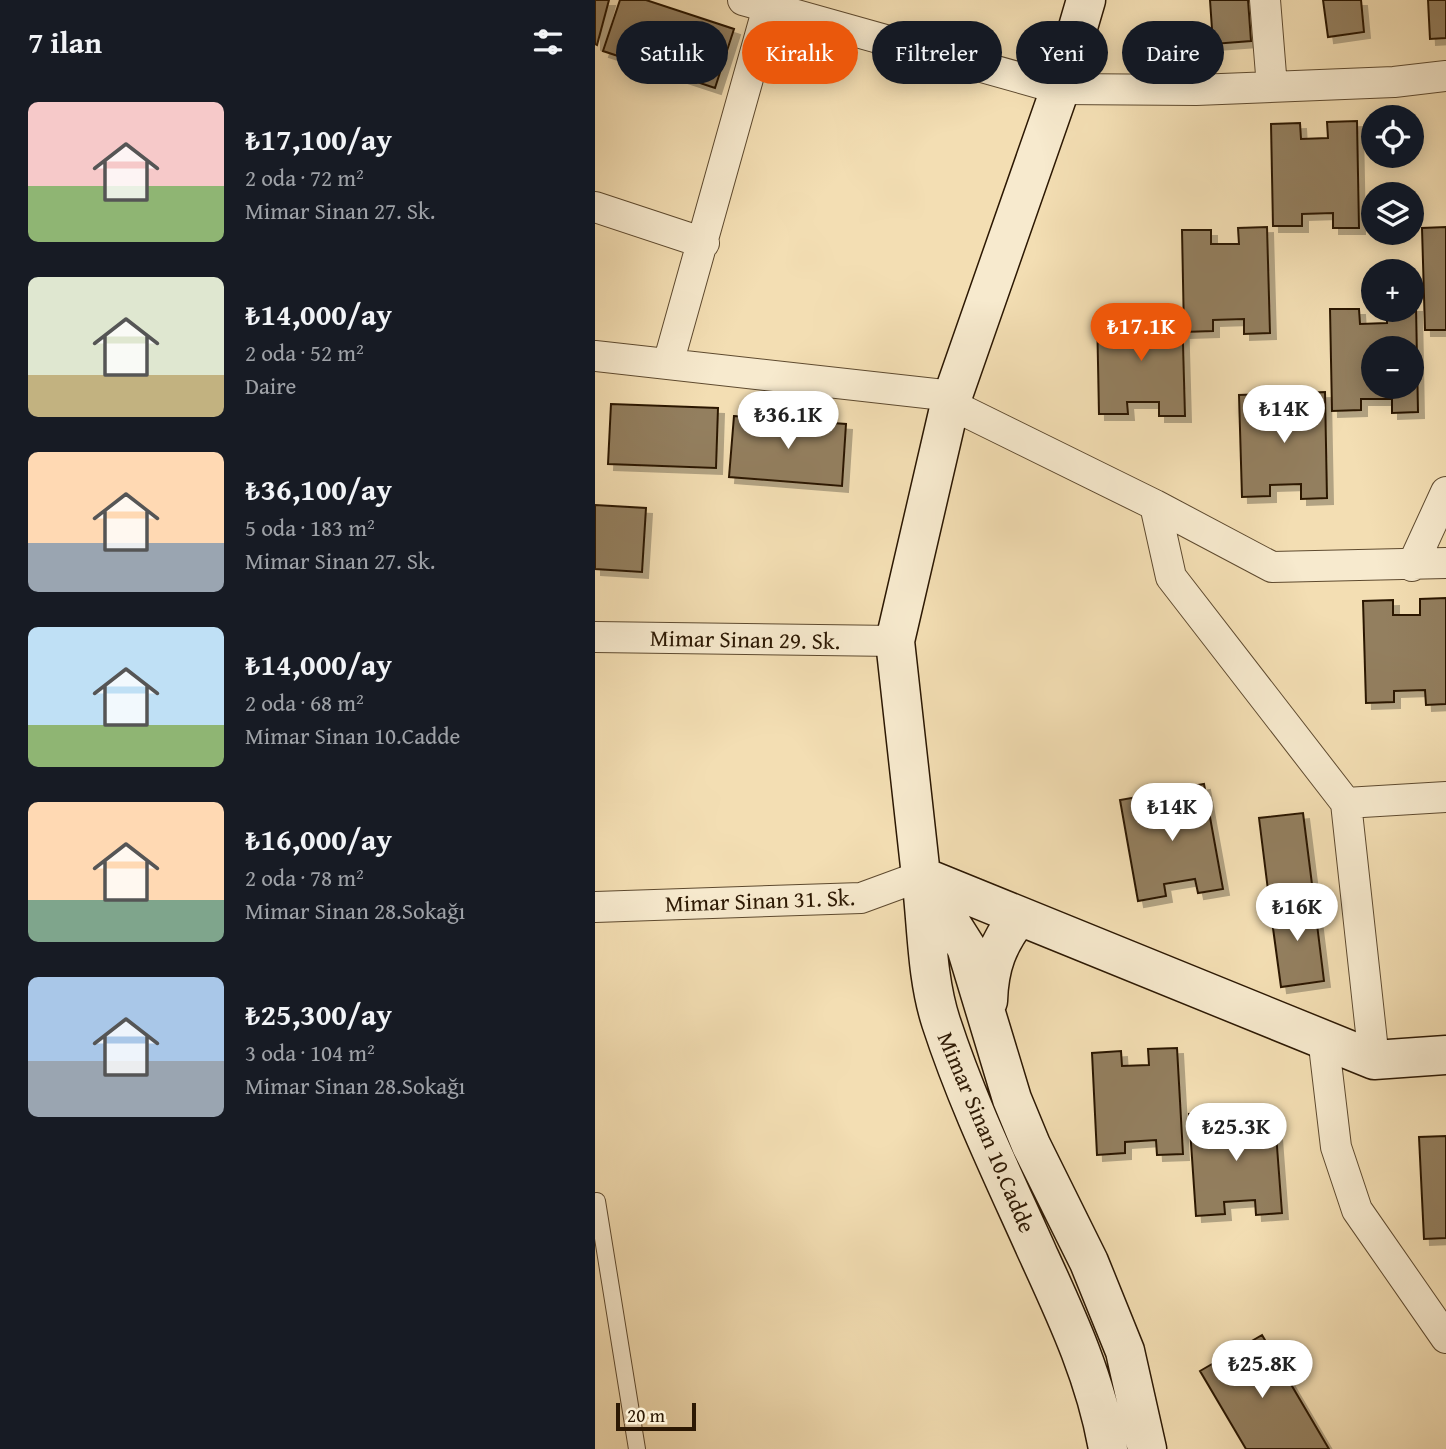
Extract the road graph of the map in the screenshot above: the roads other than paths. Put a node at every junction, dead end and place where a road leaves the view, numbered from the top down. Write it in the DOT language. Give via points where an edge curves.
graph roads {
  1 [pos="1086,0"];
  2 [pos="1265,0"];
  3 [pos="760,3"];
  4 [pos="1446,76"];
  5 [pos="1272,88"];
  6 [pos="1060,89"];
  7 [pos="595,207"];
  8 [pos="704,243"];
  9 [pos="595,356"];
  10 [pos="668,364"];
  11 [pos="951,400"];
  12 [pos="1446,492"];
  13 [pos="1155,505"];
  14 [pos="1446,563"];
  15 [pos="1412,566"];
  16 [pos="595,637"];
  17 [pos="895,641"];
  18 [pos="1446,797"];
  19 [pos="1346,803"];
  20 [pos="921,876"];
  21 [pos="595,907"];
  22 [pos="1019,916"];
  23 [pos="987,1020"];
  24 [pos="1322,1037"];
  25 [pos="1446,1055"];
  26 [pos="1374,1060"];
  27 [pos="597,1201"];
  28 [pos="1446,1338"];
  29 [pos="637,1449"];
  30 [pos="1108,1449"];
  31 [pos="1147,1449"];
  1 -- 6 [label="street"];
  2 -- 5 [label="street"];
  3 -- 6 [label="street"];
  3 -- 8 [label="street"];
  4 -- 5 [label="street"];
  5 -- 6 [label="street"];
  6 -- 11 [label="street"];
  7 -- 8 [label="street"];
  8 -- 10 [label="street"];
  9 -- 10 [label="street"];
  10 -- 11 [label="street"];
  11 -- 13 [label="street"];
  11 -- 17 [label="street"];
  12 -- 15 [label="street"];
  13 -- 15 [label="street" via="1272,567"];
  13 -- 19 [label="street" via="1171,577"];
  14 -- 15 [label="street"];
  16 -- 17 [label="street, Mimar Sinan 29. Sk."];
  17 -- 20 [label="street"];
  18 -- 19 [label="street"];
  19 -- 26 [label="street"];
  20 -- 21 [label="street, Mimar Sinan 31. Sk." via="861,898"];
  20 -- 22 [label="street"];
  20 -- 23 [label="street, Mimar Sinan 10.Cadde" via="966,947"];
  20 -- 30 [label="street, Mimar Sinan 10.Cadde" via="940,1020 977,1118 1078,1340"];
  22 -- 23 [label="street" via="995,950 988,976"];
  22 -- 24 [label="street"];
  23 -- 31 [label="street, Mimar Sinan 10.Cadde" via="1031,1145 1089,1262 1125,1351"];
  24 -- 26 [label="street"];
  24 -- 28 [label="street" via="1336,1147 1357,1210"];
  25 -- 26 [label="street"];
  27 -- 29 [label="lane"];
}
